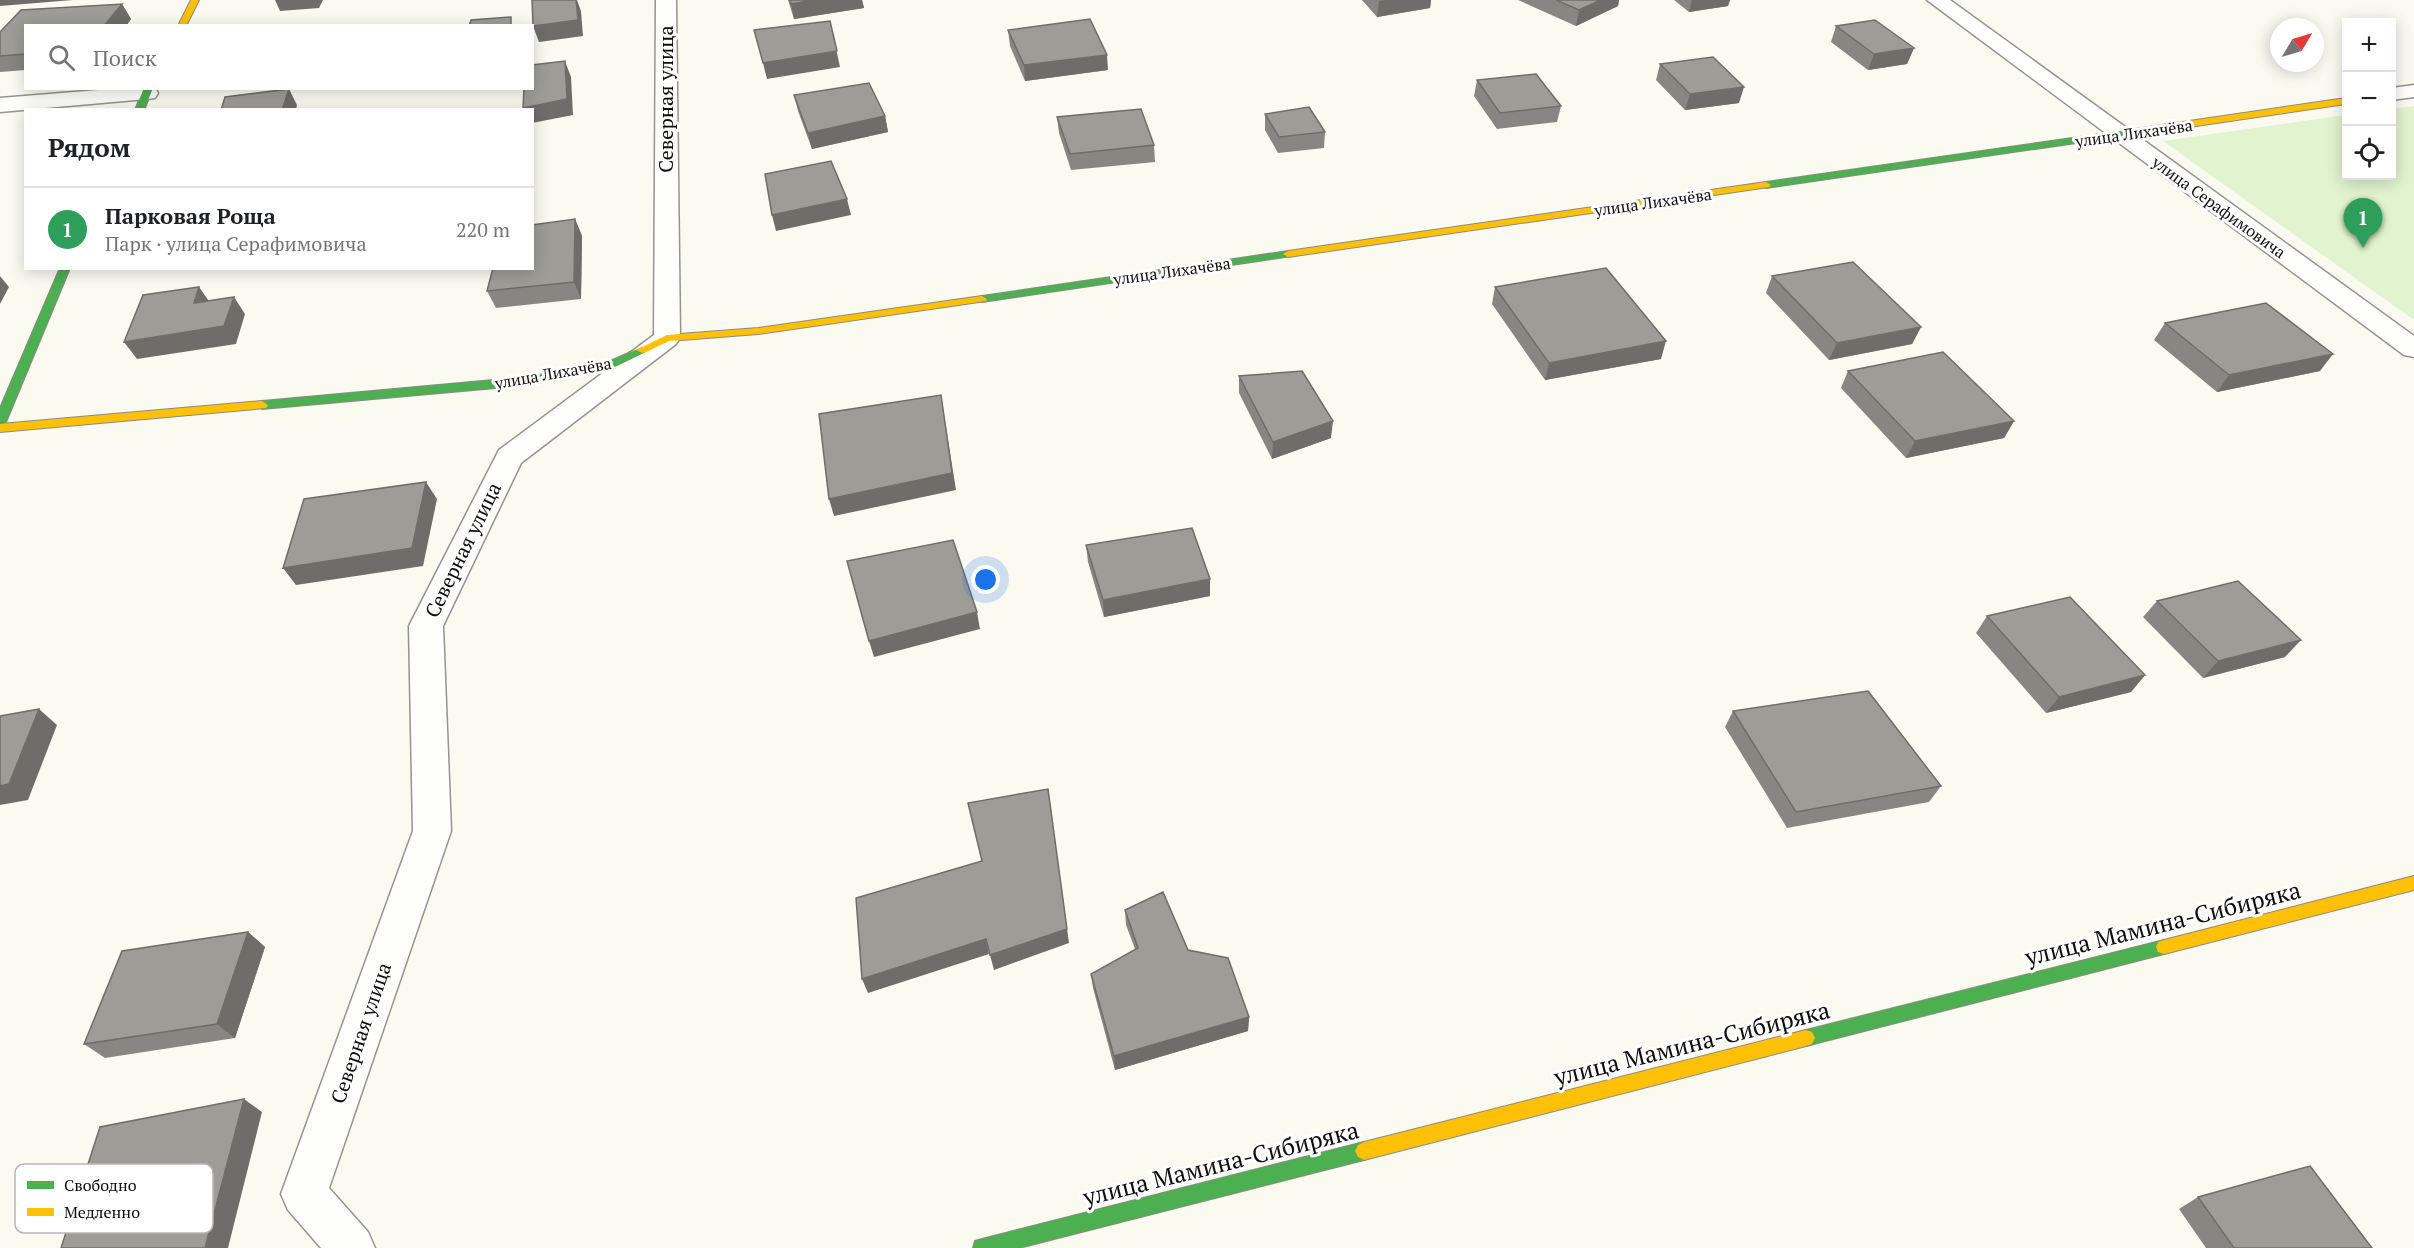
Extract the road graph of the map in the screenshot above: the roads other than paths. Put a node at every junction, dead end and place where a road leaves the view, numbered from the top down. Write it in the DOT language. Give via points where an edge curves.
graph roads {
  1 [pos="195,0"];
  2 [pos="666,0"];
  3 [pos="1937,0"];
  4 [pos="183,24"];
  5 [pos="2414,91"];
  6 [pos="2396,93"];
  7 [pos="145,97"];
  8 [pos="2342,102"];
  9 [pos="0,105"];
  10 [pos="2120,135"];
  11 [pos="64,270"];
  12 [pos="667,338"];
  13 [pos="2414,349"];
  14 [pos="0,422"];
  15 [pos="0,428"];
  16 [pos="2414,883"];
  17 [pos="352,1248"];
  18 [pos="982,1248"];
  1 -- 4 [label="street"];
  2 -- 12 [label="street, Северная улица"];
  3 -- 10 [label="street, улица Серафимовича"];
  5 -- 6 [label="street"];
  7 -- 9 [label="street"];
  8 -- 10 [label="street, улица Лихачёва"];
  10 -- 12 [label="street, улица Лихачёва" via="758,331"];
  10 -- 13 [label="street, улица Серафимовича"];
  11 -- 14 [label="street"];
  12 -- 15 [label="street, улица Лихачёва" via="611,366 528,381"];
  12 -- 17 [label="street, Северная улица" via="509,457 426,626 432,831 304,1194"];
  16 -- 18 [label="street, улица Мамина-Сибиряка"];
}
